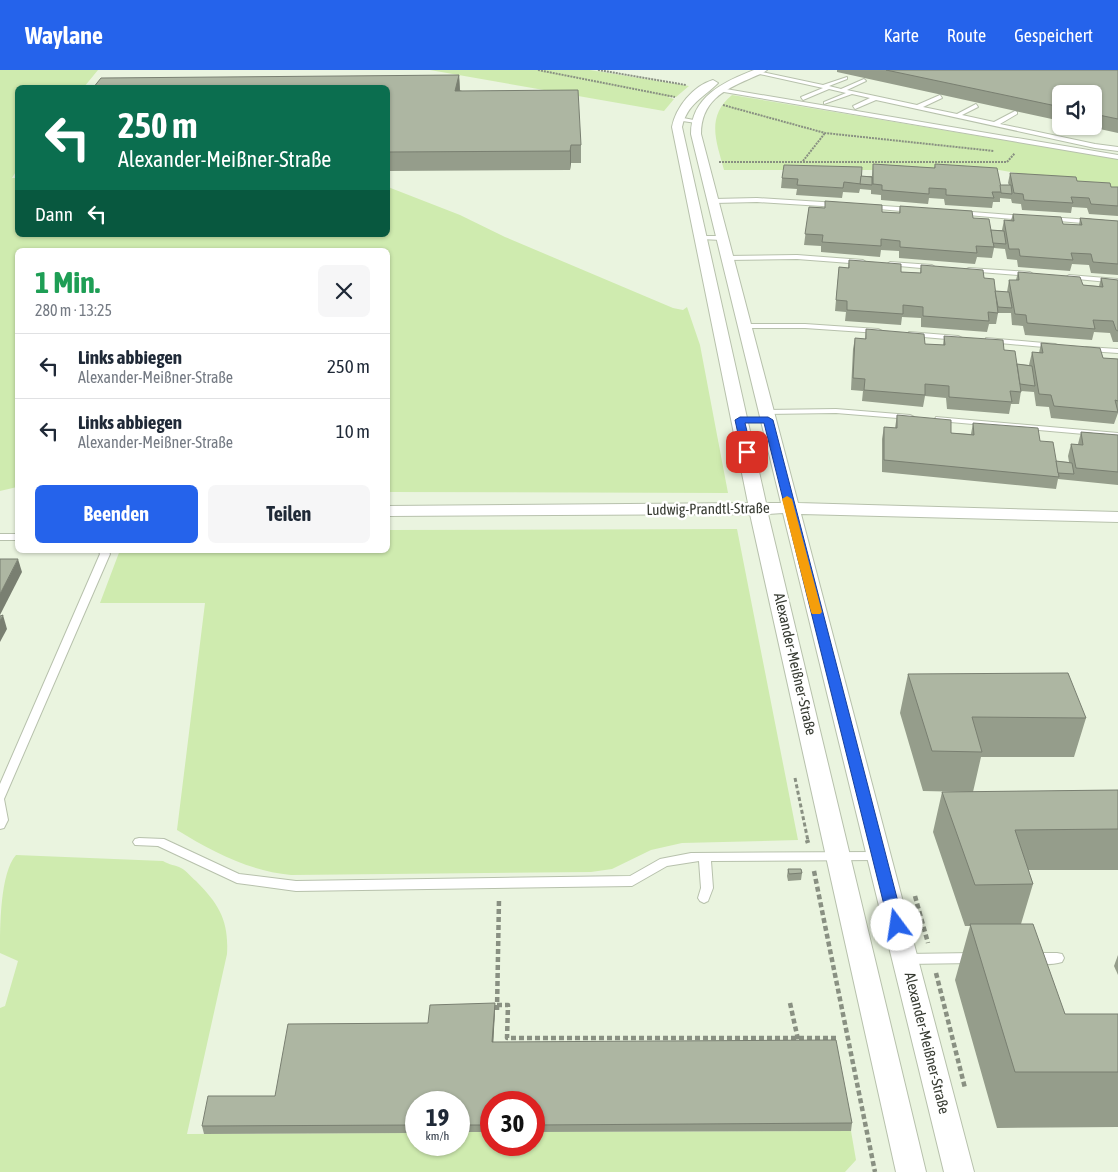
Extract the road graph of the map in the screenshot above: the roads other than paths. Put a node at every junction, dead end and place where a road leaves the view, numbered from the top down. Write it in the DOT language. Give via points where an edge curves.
graph roads {
  1 [pos="741,70"];
  2 [pos="759,71"];
  3 [pos="845,78"];
  4 [pos="864,80"];
  5 [pos="825,87"];
  6 [pos="720,90"];
  7 [pos="841,90"];
  8 [pos="851,93"];
  9 [pos="940,97"];
  10 [pos="803,98"];
  11 [pos="875,98"];
  12 [pos="826,103"];
  13 [pos="899,103"];
  14 [pos="976,106"];
  15 [pos="854,107"];
  16 [pos="890,107"];
  17 [pos="918,107"];
  18 [pos="1015,113"];
  19 [pos="956,116"];
  20 [pos="678,120"];
  21 [pos="696,121"];
  22 [pos="995,124"];
  23 [pos="1118,149"];
  24 [pos="1118,156"];
  25 [pos="714,201"];
  26 [pos="844,206"];
  27 [pos="864,207"];
  28 [pos="923,211"];
  29 [pos="952,213"];
  30 [pos="1030,218"];
  31 [pos="1040,218"];
  32 [pos="1118,224"];
  33 [pos="702,238"];
  34 [pos="722,238"];
  35 [pos="727,258"];
  36 [pos="874,263"];
  37 [pos="884,264"];
  38 [pos="943,268"];
  39 [pos="962,270"];
  40 [pos="1040,275"];
  41 [pos="1060,277"];
  42 [pos="1118,281"];
  43 [pos="744,326"];
  44 [pos="887,332"];
  45 [pos="907,334"];
  46 [pos="964,338"];
  47 [pos="984,340"];
  48 [pos="1060,346"];
  49 [pos="1080,348"];
  50 [pos="1118,351"];
  51 [pos="767,416"];
  52 [pos="924,418"];
  53 [pos="934,419"];
  54 [pos="740,420"];
  55 [pos="1118,435"];
  56 [pos="758,508"];
  57 [pos="790,508"];
  58 [pos="390,511"];
  59 [pos="1118,517"];
  60 [pos="0,537"];
  61 [pos="15,537"];
  62 [pos="104,553"];
  63 [pos="0,797"];
  64 [pos="0,802"];
  65 [pos="0,825"];
  66 [pos="139,842"];
  67 [pos="838,856"];
  68 [pos="879,856"];
  69 [pos="704,857"];
  70 [pos="704,898"];
  71 [pos="983,958"];
  72 [pos="1020,958"];
  73 [pos="1057,958"];
  74 [pos="905,959"];
  75 [pos="911,1172"];
  76 [pos="959,1172"];
  1 -- 20 [label="street" via="704,88 691,99"];
  2 -- 5 [label="lane"];
  2 -- 6 [label="street"];
  3 -- 5 [label="lane"];
  4 -- 7 [label="lane"];
  5 -- 7 [label="lane"];
  5 -- 10 [label="lane"];
  6 -- 21 [label="street" via="700,111"];
  6 -- 24 [label="lane"];
  7 -- 8 [label="lane"];
  8 -- 11 [label="lane"];
  8 -- 12 [label="lane"];
  9 -- 17 [label="lane"];
  11 -- 13 [label="lane"];
  11 -- 15 [label="lane"];
  13 -- 16 [label="lane"];
  13 -- 17 [label="lane"];
  14 -- 19 [label="lane"];
  17 -- 19 [label="lane"];
  18 -- 22 [label="lane"];
  19 -- 22 [label="lane"];
  20 -- 21 [label="lane"];
  20 -- 33 [label="street, Alexander-Meißner-Straße"];
  21 -- 25 [label="street, Alexander-Meißner-Straße" via="696,134"];
  22 -- 23 [label="lane"];
  25 -- 26 [label="lane" via="756,200"];
  25 -- 34 [label="street, Alexander-Meißner-Straße"];
  27 -- 28 [label="lane"];
  29 -- 30 [label="lane"];
  31 -- 32 [label="lane"];
  33 -- 34 [label="lane"];
  33 -- 54 [label="street, Alexander-Meißner-Straße"];
  34 -- 35 [label="street, Alexander-Meißner-Straße"];
  35 -- 36 [label="lane" via="797,257"];
  35 -- 43 [label="street, Alexander-Meißner-Straße"];
  37 -- 38 [label="lane"];
  39 -- 40 [label="lane"];
  41 -- 42 [label="lane"];
  43 -- 44 [label="lane" via="805,326"];
  43 -- 51 [label="street, Alexander-Meißner-Straße"];
  45 -- 46 [label="lane"];
  47 -- 48 [label="lane"];
  49 -- 50 [label="lane"];
  51 -- 52 [label="lane" via="836,411"];
  51 -- 54 [label="lane"];
  51 -- 57 [label="street, Alexander-Meißner-Straße"];
  53 -- 55 [label="lane"];
  54 -- 56 [label="street, Alexander-Meißner-Straße"];
  56 -- 57 [label="street, Ludwig-Prandtl-Straße"];
  56 -- 58 [label="street, Ludwig-Prandtl-Straße"];
  56 -- 67 [label="street, Alexander-Meißner-Straße"];
  57 -- 59 [label="street, Ludwig-Prandtl-Straße"];
  57 -- 68 [label="street, Alexander-Meißner-Straße"];
  60 -- 61 [label="lane"];
  62 -- 63 [label="lane"];
  64 -- 65 [label="lane"];
  66 -- 69 [label="lane" via="160,842 237,878 296,886 632,881 664,862"];
  67 -- 68 [label="lane"];
  67 -- 69 [label="lane"];
  67 -- 75 [label="street, Alexander-Meißner-Straße"];
  68 -- 74 [label="street, Alexander-Meißner-Straße"];
  69 -- 70 [label="lane" via="707,888"];
  71 -- 74 [label="lane"];
  72 -- 73 [label="lane"];
  74 -- 76 [label="street, Alexander-Meißner-Straße"];
}
